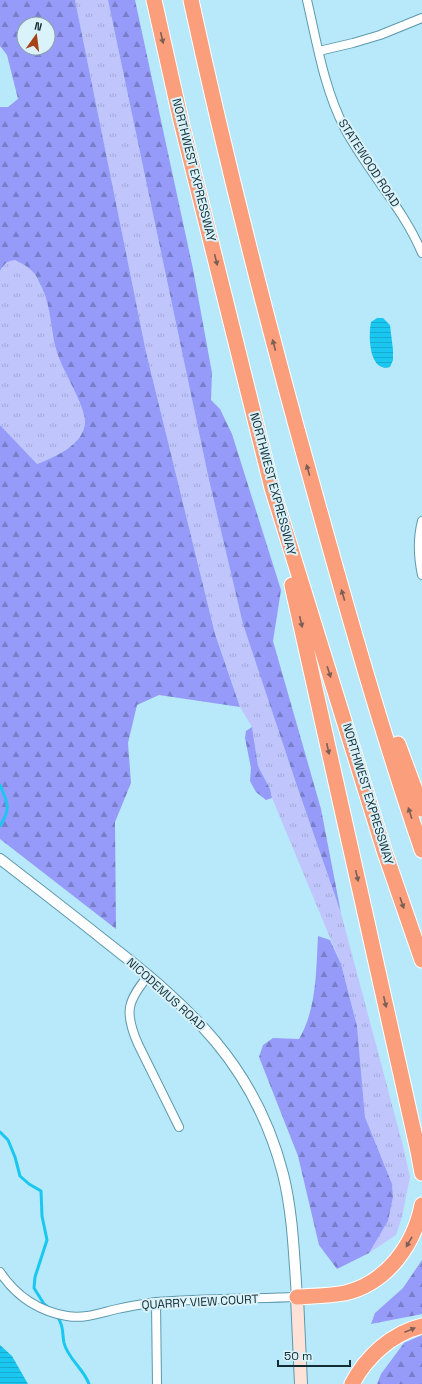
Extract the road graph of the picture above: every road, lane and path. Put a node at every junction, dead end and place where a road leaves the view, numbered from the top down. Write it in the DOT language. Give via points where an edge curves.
graph roads {
  1 [pos="154,0"];
  2 [pos="190,0"];
  3 [pos="307,0"];
  4 [pos="422,19"];
  5 [pos="319,51"];
  6 [pos="422,253"];
  7 [pos="272,488"];
  8 [pos="422,521"];
  9 [pos="422,575"];
  10 [pos="349,618"];
  11 [pos="422,809"];
  12 [pos="422,850"];
  13 [pos="0,859"];
  14 [pos="422,960"];
  15 [pos="149,975"];
  16 [pos="179,1127"];
  17 [pos="422,1173"];
  18 [pos="422,1205"];
  19 [pos="0,1272"];
  20 [pos="297,1297"];
  21 [pos="156,1302"];
  22 [pos="422,1326"];
  23 [pos="157,1384"];
  24 [pos="301,1384"];
  25 [pos="352,1384"];
  1 -- 7 [label="highway, NORTHWEST EXPRESSWAY, one-way" via="181,121"];
  10 -- 2 [label="highway, one-way" via="257,282"];
  3 -- 5 [label="street, STATEWOOD ROAD"];
  4 -- 5 [label="street" via="380,35"];
  5 -- 6 [label="street, STATEWOOD ROAD" via="328,90 345,129 410,229"];
  7 -- 14 [label="highway, NORTHWEST EXPRESSWAY, one-way" via="384,850"];
  7 -- 17 [label="highway, one-way"];
  8 -- 9 [label="street" via="418,544"];
  10 -- 11 [label="highway" via="386,708"];
  12 -- 10 [label="highway, one-way"];
  13 -- 15 [label="street, NICODEMUS ROAD"];
  15 -- 16 [label="street" via="132,997 129,1018 138,1044"];
  15 -- 20 [label="street, NICODEMUS ROAD" via="201,1024 218,1044 241,1077 265,1122 275,1147 288,1200"];
  18 -- 20 [label="highway, one-way" via="408,1244 390,1267 376,1278 347,1292"];
  19 -- 21 [label="street, QUARRY VIEW COURT" via="8,1285 28,1302 54,1314 91,1316"];
  20 -- 21 [label="street, QUARRY VIEW COURT"];
  20 -- 24 [label="main road, NICODEMUS ROAD"];
  21 -- 23 [label="street"];
  25 -- 22 [label="highway, one-way" via="365,1364 387,1343"];
}
